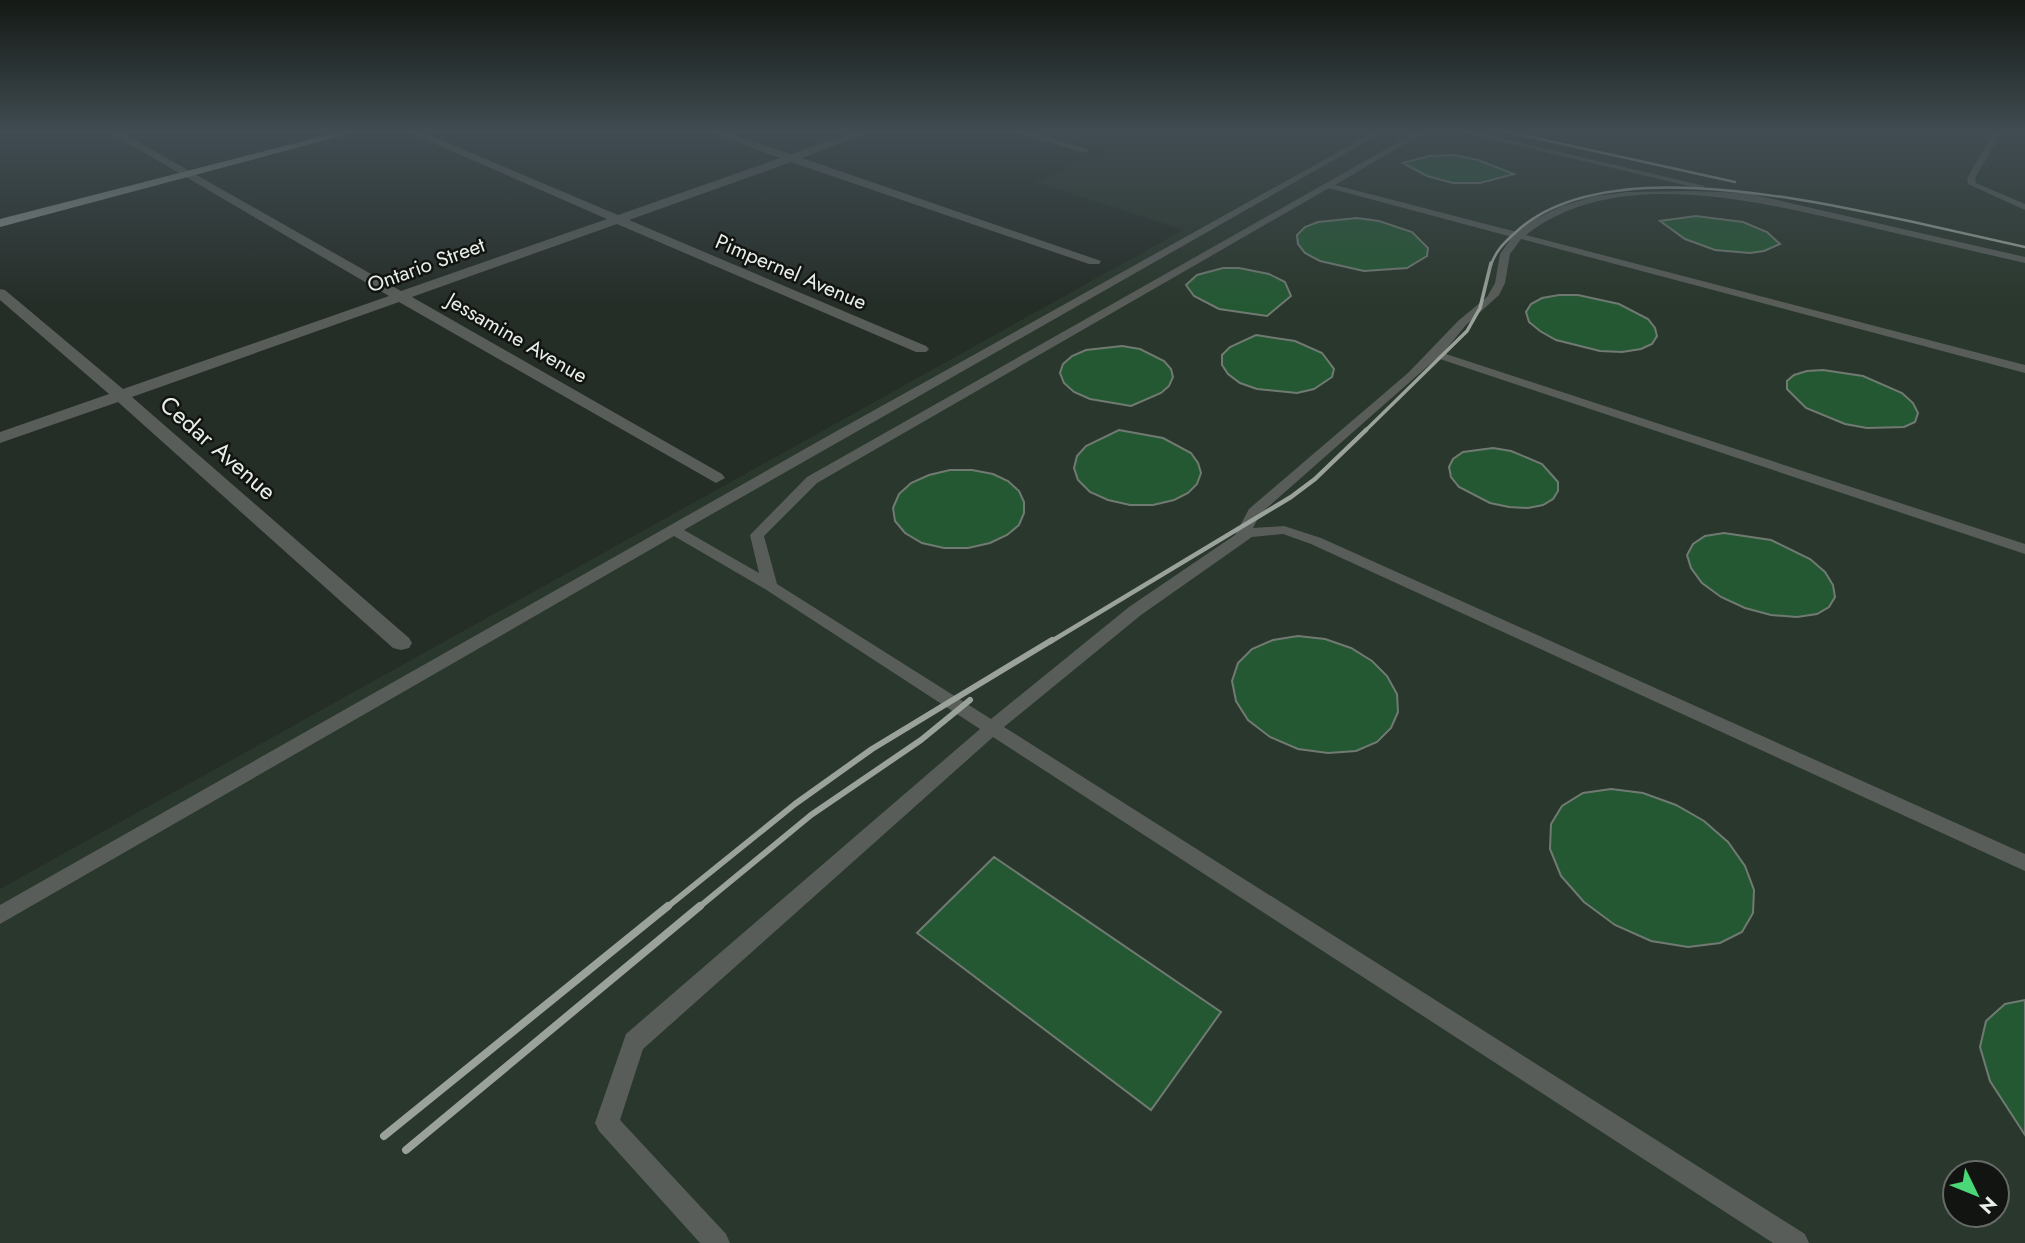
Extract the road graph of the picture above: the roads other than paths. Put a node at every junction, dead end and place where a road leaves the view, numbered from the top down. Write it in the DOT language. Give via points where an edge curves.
graph roads {
  1 [pos="127,190"];
  2 [pos="216,190"];
  3 [pos="550,190"];
  4 [pos="700,190"];
  5 [pos="884,190"];
  6 [pos="1276,190"];
  7 [pos="1318,190"];
  8 [pos="1346,190"];
  9 [pos="1720,190"];
  10 [pos="1986,190"];
  11 [pos="1755,198"];
  12 [pos="2025,207"];
  13 [pos="618,219"];
  14 [pos="0,223"];
  15 [pos="1521,235"];
  16 [pos="2025,260"];
  17 [pos="1094,261"];
  18 [pos="0,293"];
  19 [pos="402,296"];
  20 [pos="921,349"];
  21 [pos="1434,354"];
  22 [pos="2025,369"];
  23 [pos="120,395"];
  24 [pos="0,438"];
  25 [pos="716,478"];
  26 [pos="673,530"];
  27 [pos="1241,538"];
  28 [pos="2025,549"];
  29 [pos="770,586"];
  30 [pos="401,643"];
  31 [pos="992,728"];
  32 [pos="2025,863"];
  33 [pos="0,915"];
  34 [pos="717,1243"];
  35 [pos="1796,1243"];
  1 -- 14 [label="main road"];
  2 -- 19 [label="street, Jessamine Avenue"];
  3 -- 13 [label="street, Pimpernel Avenue"];
  4 -- 13 [label="street, Ontario Street"];
  5 -- 17 [label="street"];
  6 -- 26 [label="lane"];
  7 -- 29 [label="lane" via="812,480 757,535"];
  8 -- 15 [label="lane"];
  9 -- 11 [label="lane"];
  10 -- 12 [label="lane"];
  11 -- 15 [label="lane" via="1637,192 1585,201 1541,220"];
  11 -- 16 [label="lane"];
  13 -- 19 [label="street, Ontario Street"];
  13 -- 20 [label="street, Pimpernel Avenue"];
  15 -- 21 [label="lane" via="1503,257 1496,294"];
  15 -- 22 [label="lane"];
  18 -- 23 [label="street, Cedar Avenue"];
  19 -- 23 [label="street, Ontario Street"];
  19 -- 25 [label="street, Jessamine Avenue"];
  21 -- 27 [label="lane" via="1254,512"];
  21 -- 28 [label="lane"];
  23 -- 24 [label="street, Ontario Street"];
  23 -- 30 [label="street, Cedar Avenue"];
  26 -- 29 [label="lane"];
  26 -- 33 [label="lane"];
  27 -- 31 [label="lane" via="1135,611"];
  27 -- 32 [label="lane" via="1248,533 1284,530 1316,541"];
  29 -- 31 [label="lane"];
  31 -- 34 [label="lane" via="634,1042 607,1123"];
  31 -- 35 [label="lane"];
}
